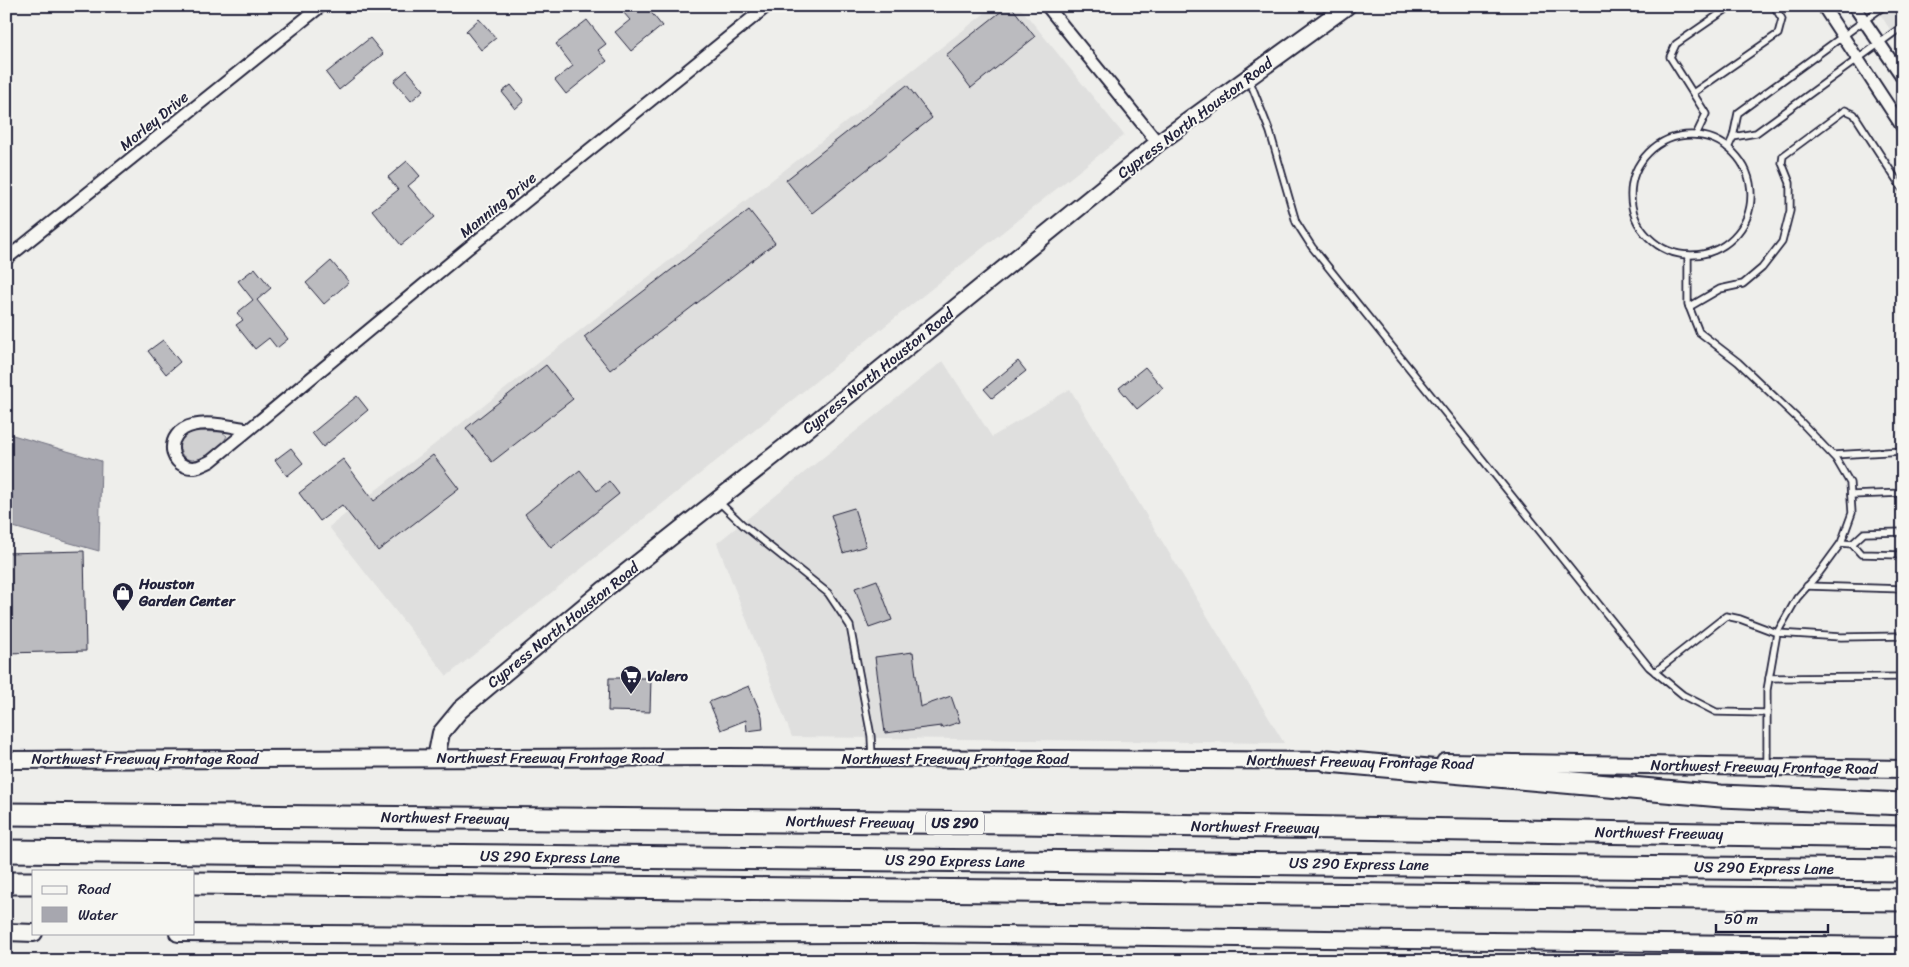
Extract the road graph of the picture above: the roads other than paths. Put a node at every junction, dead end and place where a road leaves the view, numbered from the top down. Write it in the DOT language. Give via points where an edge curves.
graph roads {
  1 [pos="321,6"];
  2 [pos="767,6"];
  3 [pos="1047,6"];
  4 [pos="1347,6"];
  5 [pos="1731,6"];
  6 [pos="1774,6"];
  7 [pos="1823,6"];
  8 [pos="1854,6"];
  9 [pos="1884,6"];
  10 [pos="1863,21"];
  11 [pos="1903,26"];
  12 [pos="1843,36"];
  13 [pos="1878,43"];
  14 [pos="1858,58"];
  15 [pos="1248,77"];
  16 [pos="1903,78"];
  17 [pos="1693,93"];
  18 [pos="1903,128"];
  19 [pos="1696,135"];
  20 [pos="1733,137"];
  21 [pos="1158,143"];
  22 [pos="1728,148"];
  23 [pos="1903,190"];
  24 [pos="1688,254"];
  25 [pos="6,259"];
  26 [pos="1689,307"];
  27 [pos="248,429"];
  28 [pos="1903,452"];
  29 [pos="1833,456"];
  30 [pos="1903,493"];
  31 [pos="1851,495"];
  32 [pos="718,500"];
  33 [pos="1903,532"];
  34 [pos="1841,543"];
  35 [pos="1852,544"];
  36 [pos="1903,555"];
  37 [pos="1807,586"];
  38 [pos="1903,588"];
  39 [pos="1777,634"];
  40 [pos="1903,636"];
  41 [pos="1655,672"];
  42 [pos="1769,678"];
  43 [pos="1903,678"];
  44 [pos="1767,713"];
  45 [pos="436,758"];
  46 [pos="872,759"];
  47 [pos="6,760"];
  48 [pos="1328,761"];
  49 [pos="1767,767"];
  50 [pos="1903,769"];
  51 [pos="1903,804"];
  52 [pos="6,814"];
  53 [pos="1903,837"];
  54 [pos="6,852"];
  55 [pos="1903,870"];
  56 [pos="6,882"];
  57 [pos="32,883"];
  58 [pos="195,883"];
  59 [pos="1903,900"];
  60 [pos="6,932"];
  61 [pos="32,933"];
  62 [pos="195,933"];
  63 [pos="1903,946"];
  1 -- 25 [label="street, Morley Drive"];
  2 -- 27 [label="street, Manning Drive"];
  3 -- 21 [label="street"];
  4 -- 15 [label="main road, Cypress North Houston Road"];
  5 -- 17 [label="lane" via="1676,44 1670,57"];
  6 -- 17 [label="lane" via="1782,19 1778,34"];
  7 -- 12 [label="street"];
  8 -- 10 [label="street"];
  9 -- 10 [label="lane"];
  10 -- 12 [label="lane"];
  10 -- 13 [label="street"];
  11 -- 13 [label="lane"];
  12 -- 14 [label="street"];
  12 -- 20 [label="lane" via="1738,113"];
  13 -- 14 [label="lane"];
  13 -- 16 [label="street"];
  14 -- 18 [label="street"];
  14 -- 20 [label="lane" via="1756,133"];
  15 -- 21 [label="main road, Cypress North Houston Road"];
  15 -- 41 [label="lane" via="1270,132 1296,222 1312,247"];
  17 -- 19 [label="lane" via="1706,114"];
  19 -- 22 [label="lane" via="1715,140"];
  19 -- 24 [label="lane" via="1676,137 1658,145 1643,159 1634,177 1631,196 1634,216 1644,233 1659,246 1677,254"];
  20 -- 22 [label="lane"];
  21 -- 32 [label="main road, Cypress North Houston Road"];
  22 -- 24 [label="lane" via="1744,166 1750,184 1751,204 1745,223 1733,238 1716,250"];
  23 -- 26 [label="lane" via="1854,114 1845,110 1783,156 1782,163 1790,183 1790,211 1782,242 1762,268 1743,284 1720,289"];
  24 -- 26 [label="lane"];
  26 -- 29 [label="lane" via="1699,332 1738,362"];
  27 -- 27 [label="street, Manning Drive" via="211,461 196,468 182,465 173,456 172,441 179,431 193,425"];
  28 -- 29 [label="lane"];
  29 -- 31 [label="lane" via="1850,483"];
  30 -- 31 [label="lane"];
  31 -- 34 [label="lane" via="1852,513"];
  32 -- 45 [label="main road, Cypress North Houston Road" via="460,710 441,733"];
  32 -- 46 [label="lane" via="742,525 828,592 850,626 871,736"];
  33 -- 35 [label="lane" via="1864,532"];
  34 -- 35 [label="lane"];
  34 -- 37 [label="lane"];
  35 -- 36 [label="lane" via="1861,554"];
  37 -- 38 [label="lane"];
  37 -- 39 [label="lane"];
  39 -- 40 [label="lane"];
  39 -- 41 [label="lane" via="1726,616"];
  39 -- 42 [label="lane"];
  41 -- 44 [label="lane" via="1683,695 1716,712"];
  42 -- 43 [label="lane"];
  42 -- 44 [label="lane"];
  44 -- 49 [label="lane"];
  45 -- 46 [label="main road, Northwest Freeway Frontage Road"];
  45 -- 47 [label="main road, Northwest Freeway Frontage Road"];
  46 -- 48 [label="main road, Northwest Freeway Frontage Road"];
  48 -- 49 [label="main road, Northwest Freeway Frontage Road"];
  48 -- 51 [label="highway" via="1721,796"];
  49 -- 50 [label="main road, Northwest Freeway Frontage Road"];
  52 -- 53 [label="highway, Northwest Freeway / US 290" via="1003,823"];
  54 -- 55 [label="highway, US 290 Express Lane"];
  56 -- 57 [label="highway"];
  58 -- 59 [label="highway"];
  60 -- 61 [label="main road"];
  62 -- 63 [label="main road" via="922,934"];
}
